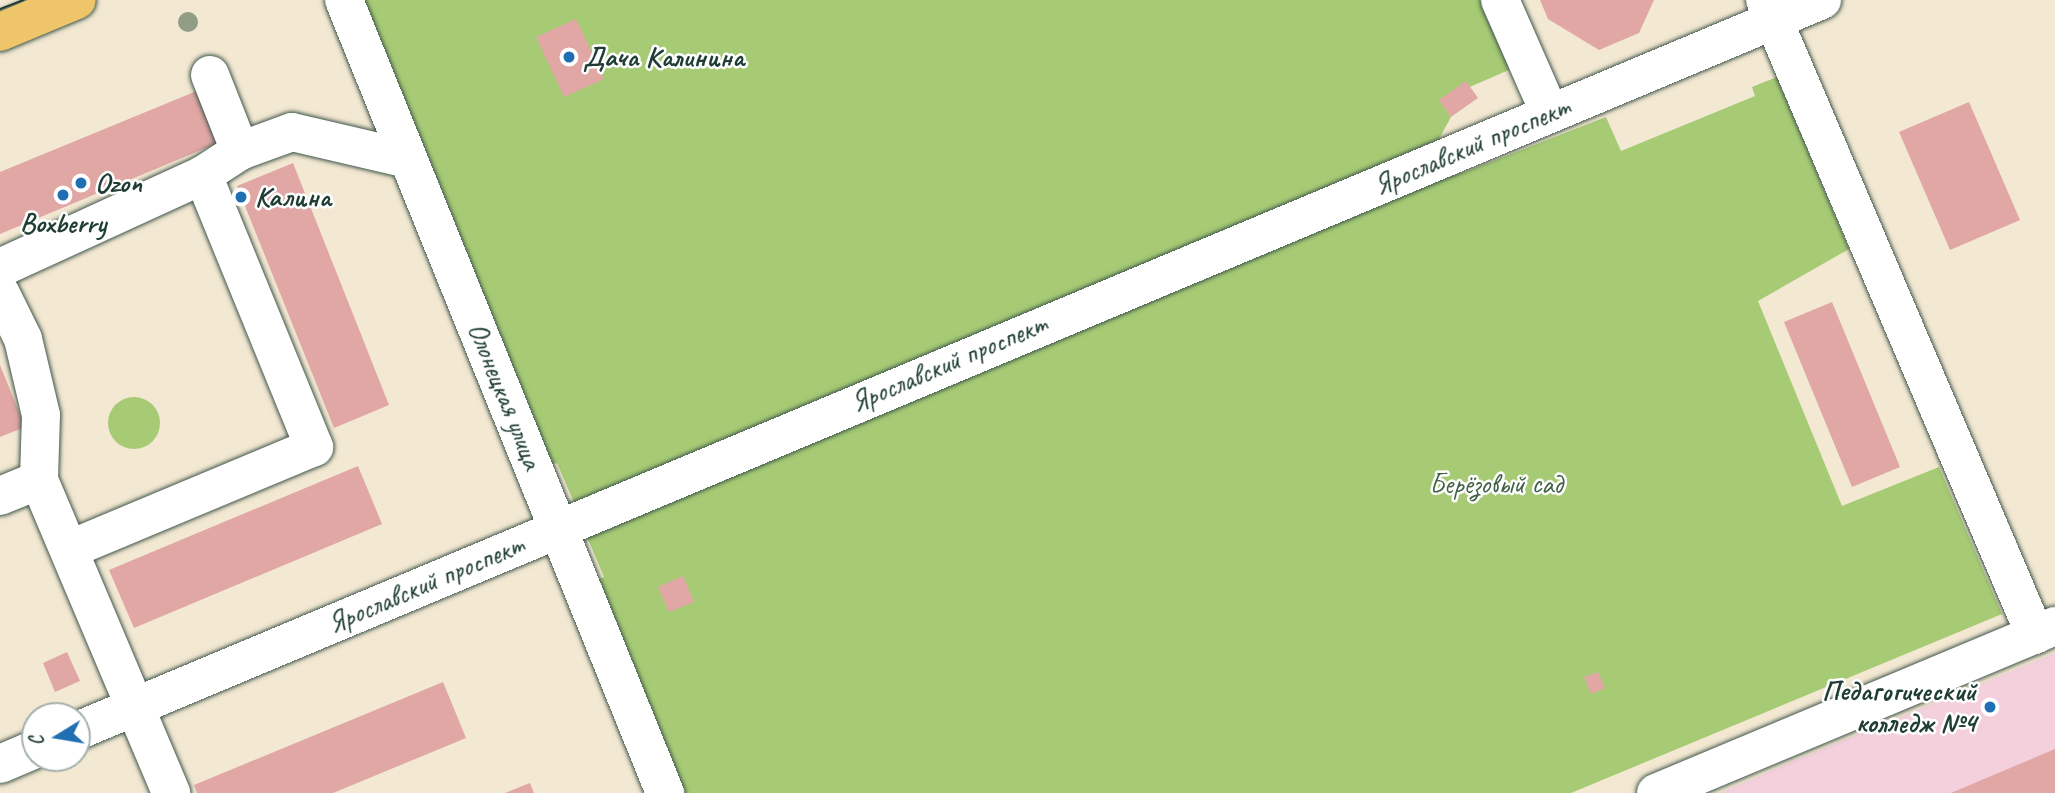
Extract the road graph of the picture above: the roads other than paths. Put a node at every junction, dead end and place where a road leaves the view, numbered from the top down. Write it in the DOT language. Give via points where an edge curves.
graph roads {
  1 [pos="77,0"];
  2 [pos="344,0"];
  3 [pos="1500,0"];
  4 [pos="1822,0"];
  5 [pos="1770,10"];
  6 [pos="0,32"];
  7 [pos="210,75"];
  8 [pos="1550,114"];
  9 [pos="240,151"];
  10 [pos="408,159"];
  11 [pos="203,175"];
  12 [pos="0,268"];
  13 [pos="0,292"];
  14 [pos="39,480"];
  15 [pos="0,496"];
  16 [pos="563,527"];
  17 [pos="70,549"];
  18 [pos="2045,631"];
  19 [pos="136,707"];
  20 [pos="91,725"];
  21 [pos="21,755"];
  22 [pos="0,764"];
  23 [pos="171,793"];
  24 [pos="665,793"];
  25 [pos="1656,793"];
  1 -- 6 [label="main road"];
  2 -- 10 [label="street, Олонецкая улица"];
  3 -- 8 [label="street"];
  4 -- 5 [label="street, Ярославский проспект"];
  5 -- 8 [label="street, Ярославский проспект"];
  5 -- 18 [label="street"];
  7 -- 9 [label="street"];
  8 -- 16 [label="street, Ярославский проспект"];
  9 -- 10 [label="street" via="292,132"];
  9 -- 11 [label="street"];
  10 -- 16 [label="street, Олонецкая улица"];
  11 -- 12 [label="street"];
  11 -- 17 [label="street" via="314,447"];
  13 -- 14 [label="street" via="23,339 41,415"];
  14 -- 15 [label="street"];
  14 -- 17 [label="street"];
  16 -- 19 [label="street, Ярославский проспект"];
  16 -- 24 [label="street, Олонецкая улица"];
  17 -- 19 [label="street"];
  18 -- 25 [label="street"];
  19 -- 20 [label="street, Ярославский проспект"];
  19 -- 23 [label="street"];
  21 -- 22 [label="street"];
}
